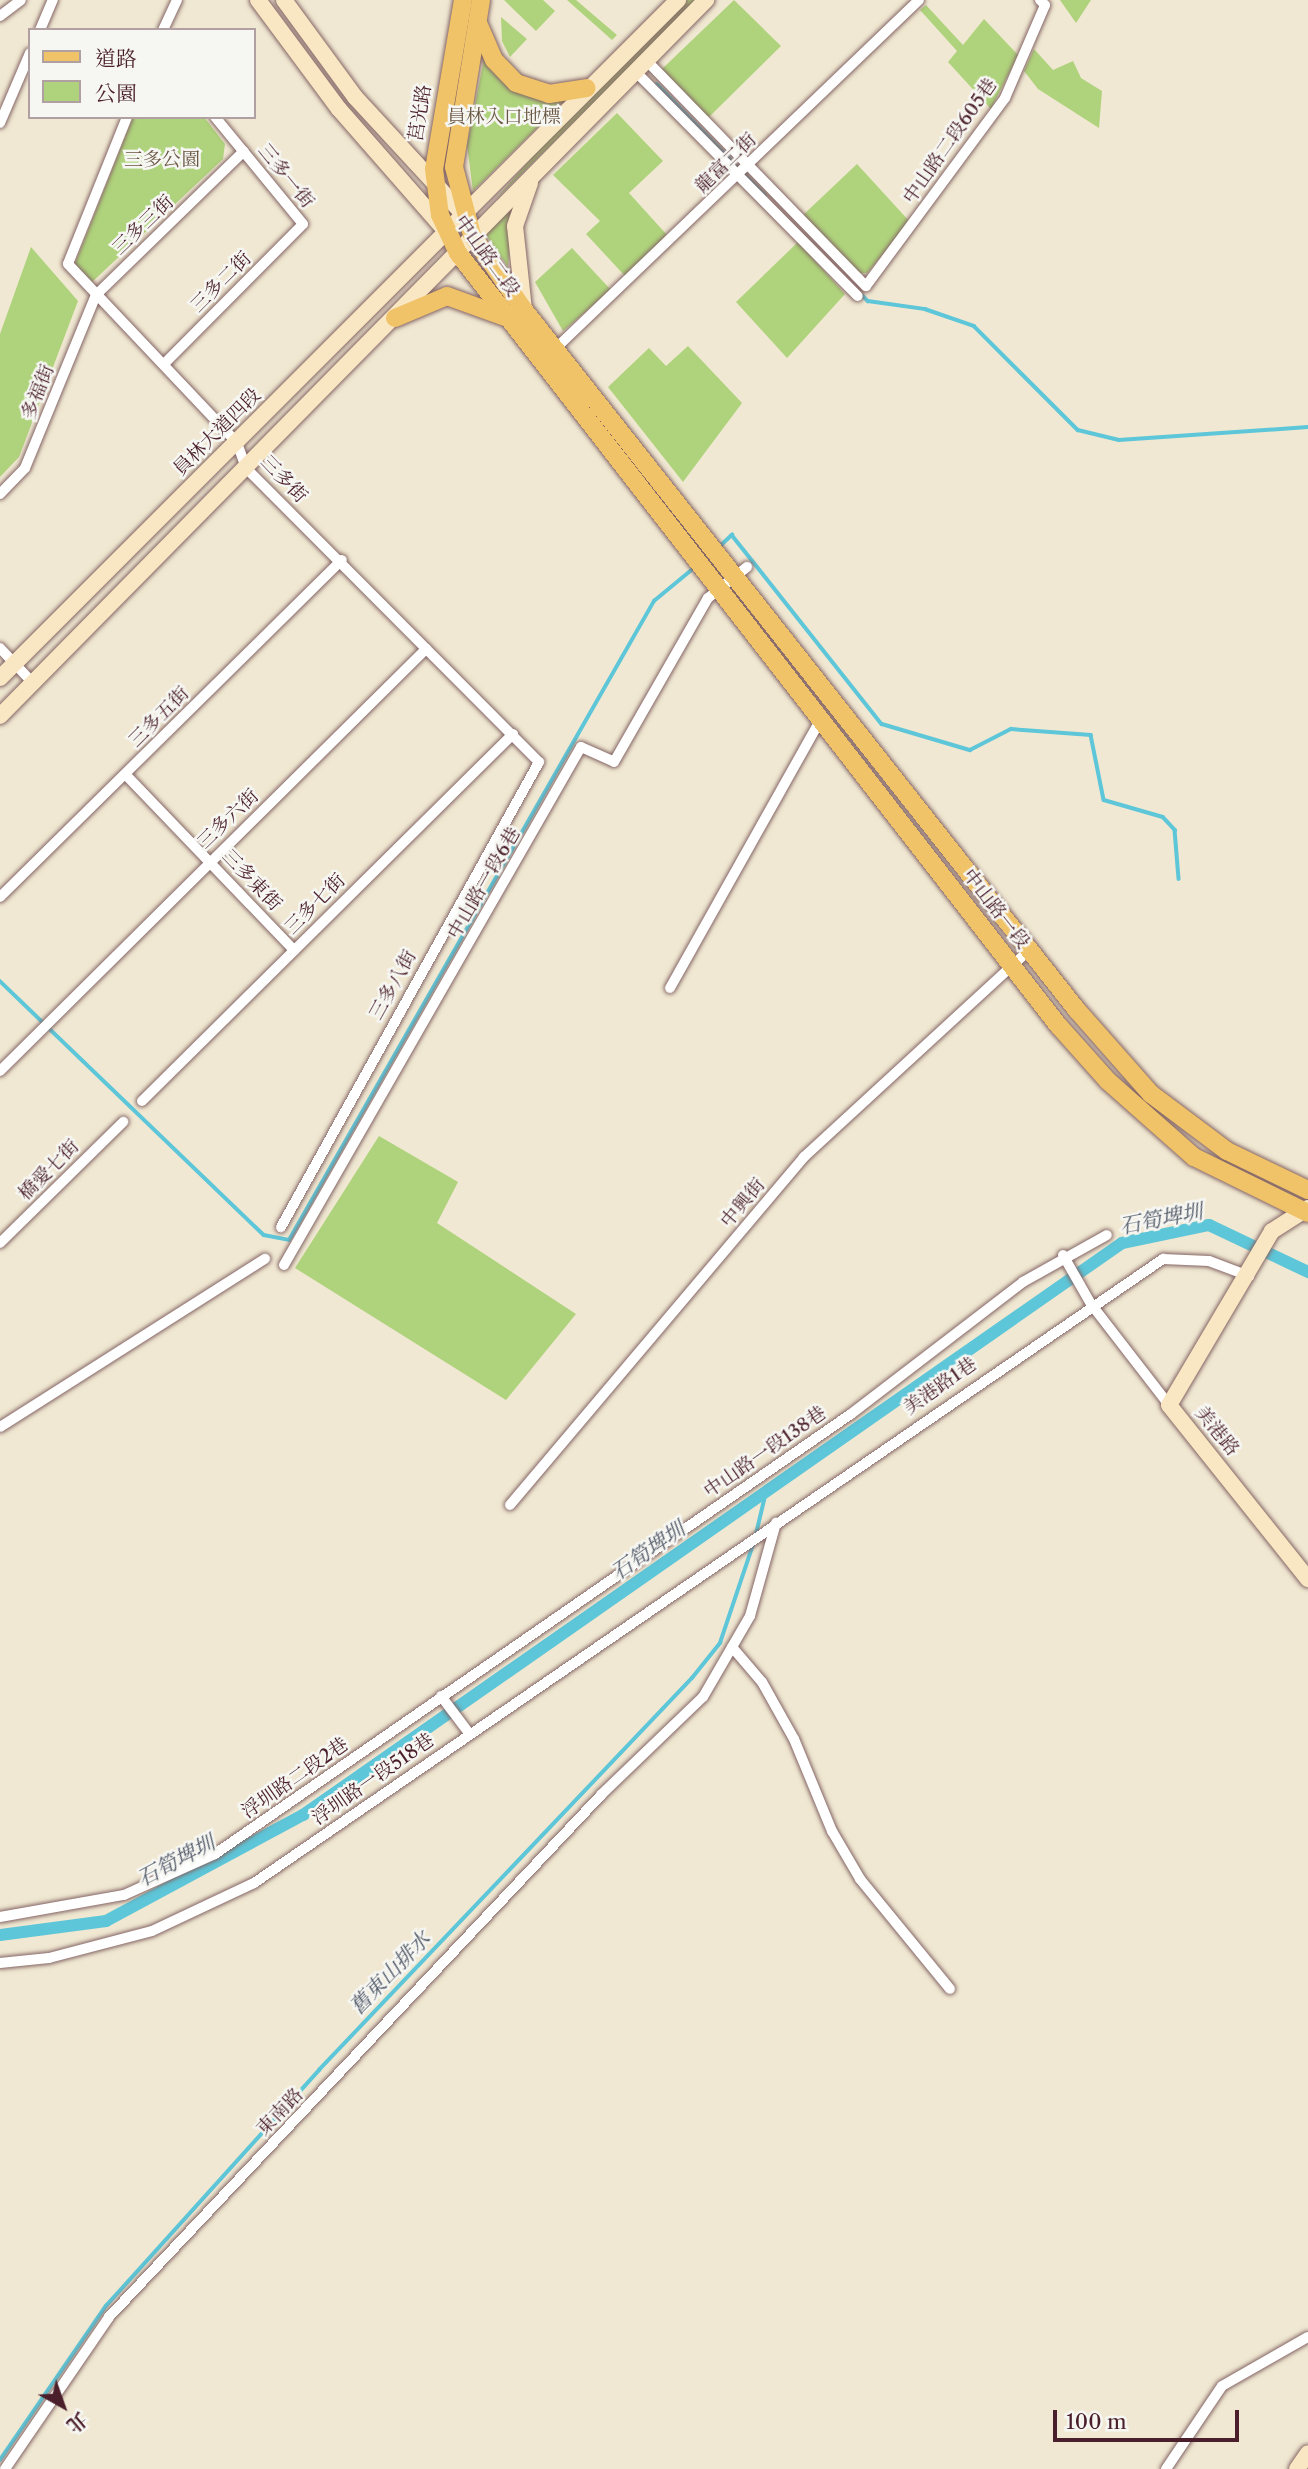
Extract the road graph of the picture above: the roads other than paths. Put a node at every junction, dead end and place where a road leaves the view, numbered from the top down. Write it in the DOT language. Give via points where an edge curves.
graph roads {
  1 [pos="21,0"];
  2 [pos="52,0"];
  3 [pos="177,0"];
  4 [pos="258,0"];
  5 [pos="284,0"];
  6 [pos="463,0"];
  7 [pos="481,0"];
  8 [pos="678,0"];
  9 [pos="706,0"];
  10 [pos="919,0"];
  11 [pos="1042,3"];
  12 [pos="0,16"];
  13 [pos="477,20"];
  14 [pos="41,28"];
  15 [pos="164,28"];
  16 [pos="28,58"];
  17 [pos="639,65"];
  18 [pos="587,88"];
  19 [pos="126,119"];
  20 [pos="217,119"];
  21 [pos="0,122"];
  22 [pos="244,151"];
  23 [pos="550,155"];
  24 [pos="750,166"];
  25 [pos="740,175"];
  26 [pos="435,188"];
  27 [pos="463,214"];
  28 [pos="303,224"];
  29 [pos="446,232"];
  30 [pos="472,235"];
  31 [pos="458,253"];
  32 [pos="96,295"];
  33 [pos="858,296"];
  34 [pos="524,310"];
  35 [pos="396,318"];
  36 [pos="506,318"];
  37 [pos="555,349"];
  38 [pos="164,364"];
  39 [pos="237,443"];
  40 [pos="246,468"];
  41 [pos="0,494"];
  42 [pos="725,556"];
  43 [pos="342,560"];
  44 [pos="705,570"];
  45 [pos="743,571"];
  46 [pos="719,590"];
  47 [pos="0,648"];
  48 [pos="426,649"];
  49 [pos="16,663"];
  50 [pos="0,678"];
  51 [pos="33,683"];
  52 [pos="0,716"];
  53 [pos="821,719"];
  54 [pos="513,734"];
  55 [pos="539,762"];
  56 [pos="126,775"];
  57 [pos="210,861"];
  58 [pos="0,897"];
  59 [pos="1030,949"];
  60 [pos="294,950"];
  61 [pos="1011,961"];
  62 [pos="670,988"];
  63 [pos="0,1072"];
  64 [pos="142,1101"];
  65 [pos="123,1122"];
  66 [pos="1308,1190"];
  67 [pos="1305,1210"];
  68 [pos="281,1227"];
  69 [pos="1107,1235"];
  70 [pos="0,1243"];
  71 [pos="1063,1255"];
  72 [pos="265,1259"];
  73 [pos="284,1265"];
  74 [pos="1253,1270"];
  75 [pos="1091,1304"];
  76 [pos="1169,1405"];
  77 [pos="0,1427"];
  78 [pos="510,1505"];
  79 [pos="776,1524"];
  80 [pos="761,1534"];
  81 [pos="1308,1579"];
  82 [pos="732,1647"];
  83 [pos="441,1696"];
  84 [pos="469,1733"];
  85 [pos="0,1917"];
  86 [pos="0,1963"];
  87 [pos="950,1989"];
  88 [pos="1308,2337"];
  89 [pos="1308,2453"];
  90 [pos="5,2469"];
  91 [pos="1166,2469"];
  92 [pos="1297,2469"];
  1 -- 12 [label="street"];
  2 -- 14 [label="street"];
  3 -- 15 [label="street"];
  4 -- 29 [label="main road, 中山路二段" via="339,109"];
  5 -- 26 [label="main road, 中山路二段" via="355,97"];
  6 -- 26 [label="main road, 莒光路" via="437,125"];
  7 -- 13 [label="main road, 莒光路"];
  8 -- 18 [label="main road, 員林大道四段"];
  9 -- 17 [label="main road"];
  10 -- 24 [label="street, 龍富二街"];
  11 -- 24 [label="street, 中山路二段605巷" via="1005,98 866,286"];
  13 -- 18 [label="main road" via="486,47 516,83 549,94"];
  13 -- 27 [label="main road, 莒光路" via="453,153"];
  16 -- 21 [label="street"];
  17 -- 23 [label="main road"];
  17 -- 24 [label="street"];
  17 -- 25 [label="street"];
  18 -- 27 [label="main road, 員林大道四段"];
  19 -- 32 [label="street, 三多街" via="68,264"];
  20 -- 22 [label="street, 三多一街"];
  22 -- 28 [label="street, 三多一街"];
  22 -- 32 [label="street, 三多三街"];
  23 -- 30 [label="main road"];
  23 -- 34 [label="main road" via="531,180 515,226"];
  24 -- 25 [label="street, 龍富二街"];
  25 -- 33 [label="street"];
  25 -- 37 [label="street, 龍富二街"];
  26 -- 27 [label="main road, 中山路二段"];
  26 -- 29 [label="main road, 莒光路"];
  27 -- 29 [label="main road, 員林大道四段"];
  27 -- 30 [label="main road, 中山路二段"];
  28 -- 38 [label="street, 三多二街"];
  29 -- 31 [label="main road, 中山路二段"];
  29 -- 39 [label="main road, 員林大道四段"];
  30 -- 31 [label="main road"];
  30 -- 34 [label="main road, 中山路二段"];
  31 -- 35 [label="main road"];
  31 -- 36 [label="main road, 中山路二段"];
  32 -- 38 [label="street, 三多街"];
  32 -- 41 [label="street, 多福街" via="25,468"];
  34 -- 37 [label="main road, 中山路二段"];
  35 -- 36 [label="main road" via="447,296"];
  35 -- 40 [label="main road"];
  36 -- 44 [label="main road, 中山路二段"];
  37 -- 42 [label="main road, 中山路二段"];
  38 -- 39 [label="street, 三多街"];
  39 -- 40 [label="street, 三多街"];
  39 -- 49 [label="main road, 員林大道四段"];
  40 -- 43 [label="street, 三多街"];
  40 -- 51 [label="main road"];
  42 -- 45 [label="main road, 中山路一段"];
  43 -- 48 [label="street, 三多街"];
  43 -- 56 [label="street, 三多五街"];
  44 -- 46 [label="main road, 中山路一段"];
  45 -- 46 [label="street, 中山路一段6巷"];
  45 -- 59 [label="main road, 中山路一段"];
  46 -- 53 [label="main road, 中山路一段"];
  46 -- 73 [label="street, 中山路一段6巷" via="708,598 614,762 581,747"];
  47 -- 49 [label="street"];
  48 -- 54 [label="street, 三多街"];
  48 -- 57 [label="street, 三多六街"];
  49 -- 50 [label="main road, 員林大道四段"];
  49 -- 51 [label="street"];
  51 -- 52 [label="main road"];
  53 -- 61 [label="main road, 中山路一段"];
  53 -- 62 [label="street"];
  54 -- 55 [label="street, 三多街"];
  54 -- 60 [label="street, 三多七街"];
  55 -- 68 [label="street, 三多八街"];
  56 -- 57 [label="street, 三多東街"];
  56 -- 58 [label="street, 三多五街"];
  57 -- 60 [label="street, 三多東街"];
  57 -- 63 [label="street, 三多六街"];
  59 -- 61 [label="street, 中興街"];
  59 -- 66 [label="main road, 中山路一段" via="1151,1094 1227,1151"];
  60 -- 64 [label="street, 三多七街"];
  61 -- 67 [label="main road, 中山路一段" via="1108,1081 1194,1157"];
  61 -- 78 [label="street, 中興街" via="804,1157"];
  65 -- 70 [label="street, 橋愛七街"];
  67 -- 74 [label="main road, 美港路" via="1268,1240"];
  69 -- 71 [label="street, 中山路一段138巷"];
  71 -- 75 [label="street"];
  71 -- 83 [label="street, 中山路一段138巷" via="851,1414"];
  72 -- 77 [label="street"];
  74 -- 75 [label="street, 美港路1巷" via="1209,1261 1163,1259"];
  74 -- 76 [label="main road, 美港路"];
  75 -- 76 [label="street"];
  75 -- 79 [label="street, 美港路1巷"];
  76 -- 81 [label="main road, 美港路"];
  79 -- 80 [label="street, 美港路1巷"];
  79 -- 82 [label="street" via="750,1616"];
  80 -- 84 [label="street, 浮圳路一段518巷"];
  82 -- 87 [label="street" via="762,1682 794,1739 832,1831 860,1879"];
  82 -- 90 [label="street, 東南路" via="703,1697 601,1795 108,2317"];
  83 -- 84 [label="street"];
  83 -- 85 [label="street, 浮圳路二段2巷" via="215,1854 124,1895"];
  84 -- 86 [label="street, 浮圳路一段518巷" via="212,1905 94,1948"];
  88 -- 91 [label="street" via="1222,2386"];
  89 -- 92 [label="main road"];
}
